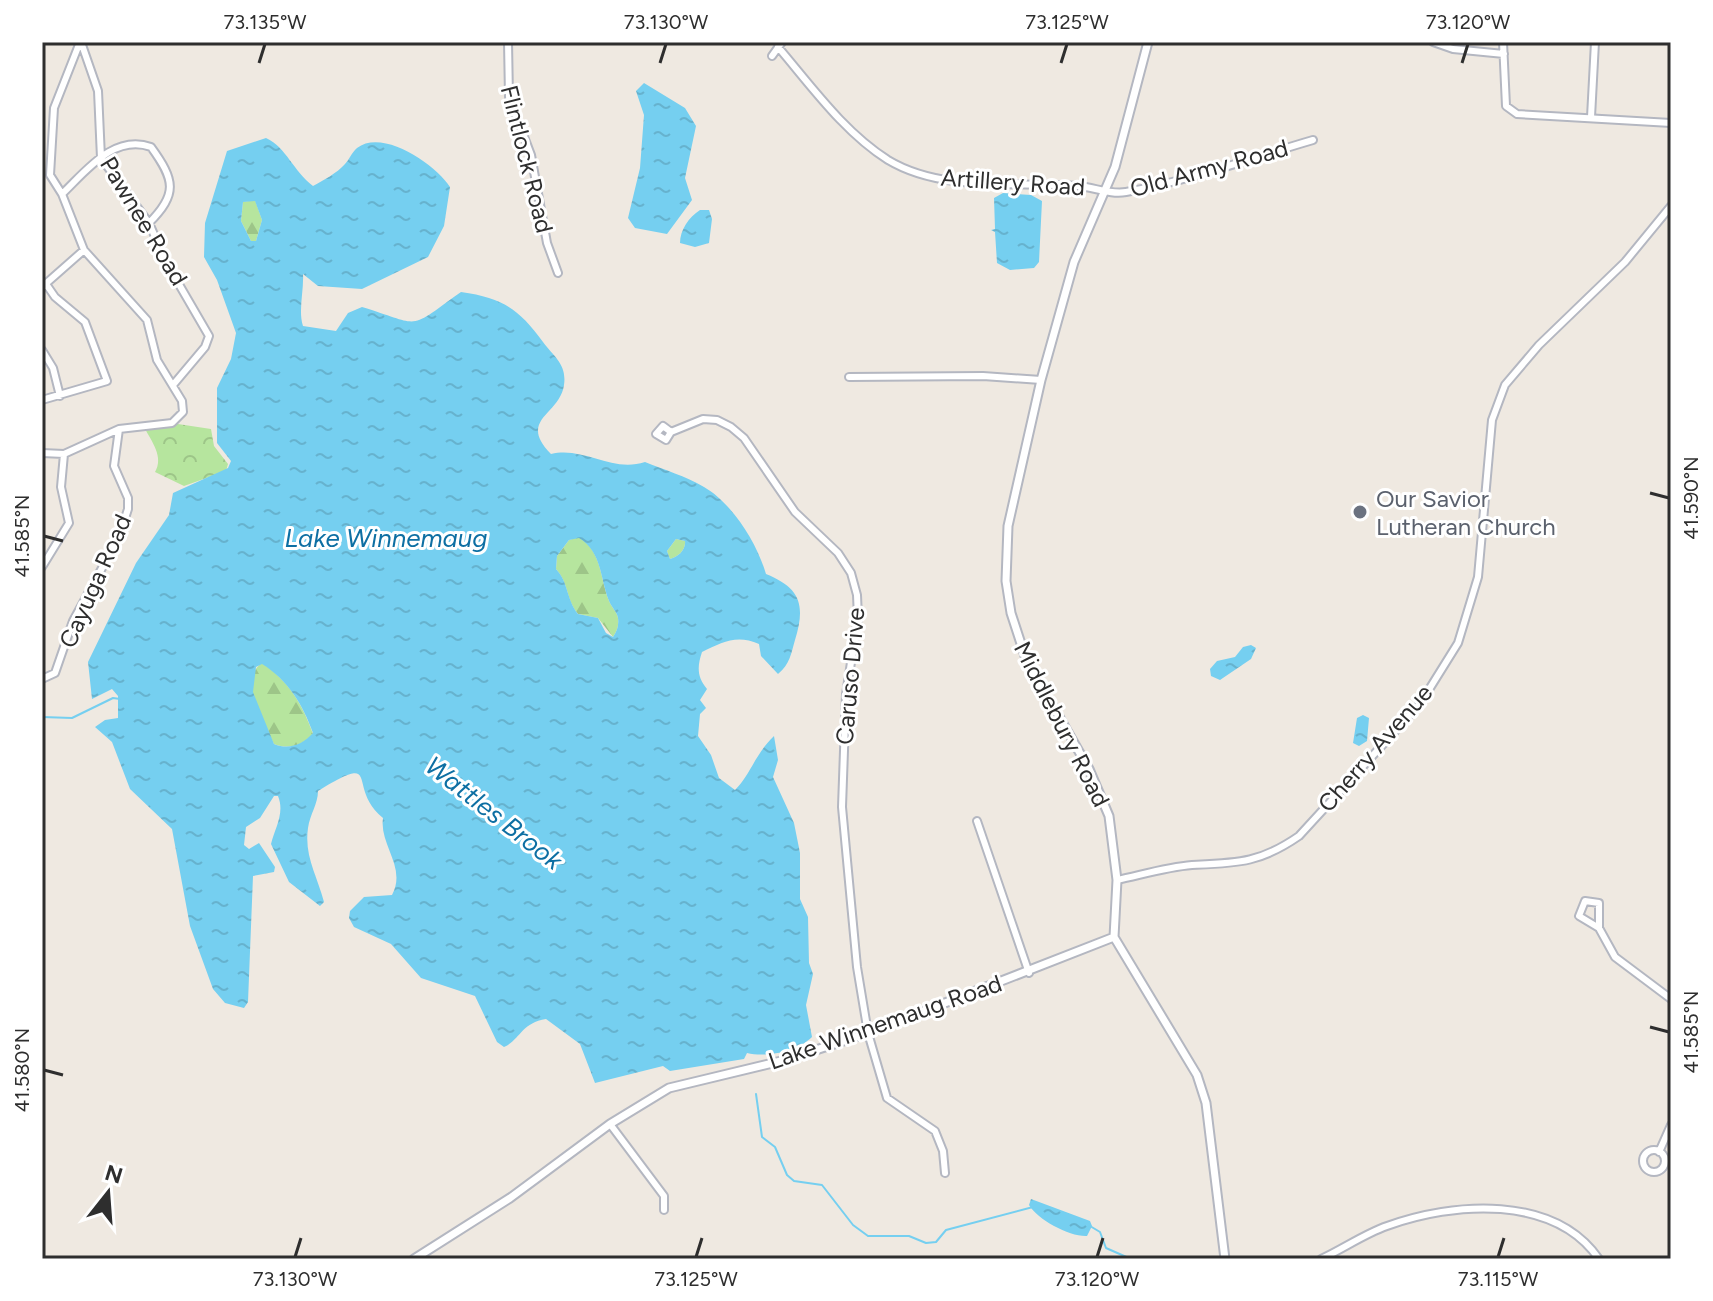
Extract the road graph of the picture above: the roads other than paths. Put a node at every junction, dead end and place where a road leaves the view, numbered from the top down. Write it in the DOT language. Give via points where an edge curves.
graph roads {
  1 [pos="80,42"];
  2 [pos="508,42"];
  3 [pos="1148,42"];
  4 [pos="1433,42"];
  5 [pos="1503,42"];
  6 [pos="1595,42"];
  7 [pos="780,45"];
  8 [pos="1504,54"];
  9 [pos="772,56"];
  10 [pos="1591,117"];
  11 [pos="1671,123"];
  12 [pos="1313,140"];
  13 [pos="101,158"];
  14 [pos="50,175"];
  15 [pos="42,179"];
  16 [pos="1106,191"];
  17 [pos="62,194"];
  18 [pos="1671,206"];
  19 [pos="149,223"];
  20 [pos="84,250"];
  21 [pos="558,273"];
  22 [pos="44,285"];
  23 [pos="42,350"];
  24 [pos="849,377"];
  25 [pos="1041,380"];
  26 [pos="173,385"];
  27 [pos="60,396"];
  28 [pos="42,400"];
  29 [pos="119,429"];
  30 [pos="671,432"];
  31 [pos="42,453"];
  32 [pos="64,454"];
  33 [pos="42,567"];
  34 [pos="42,679"];
  35 [pos="977,821"];
  36 [pos="1117,880"];
  37 [pos="1599,928"];
  38 [pos="1114,937"];
  39 [pos="1029,973"];
  40 [pos="1671,999"];
  41 [pos="868,1033"];
  42 [pos="610,1124"];
  43 [pos="1671,1125"];
  44 [pos="1659,1152"];
  45 [pos="945,1173"];
  46 [pos="664,1210"];
  47 [pos="414,1259"];
  48 [pos="1225,1259"];
  49 [pos="1321,1259"];
  50 [pos="1599,1259"];
  1 -- 13 [label="street, Pawnee Road" via="98,91"];
  1 -- 14 [label="street" via="54,108"];
  2 -- 21 [label="street, Flintlock Road" via="509,97 531,155 547,243"];
  3 -- 16 [label="street, Middlebury Road"];
  4 -- 8 [label="street"];
  5 -- 8 [label="street"];
  6 -- 10 [label="street"];
  7 -- 9 [label="street"];
  7 -- 16 [label="street, Artillery Road" via="841,121 907,169 960,183 1017,182"];
  8 -- 10 [label="street" via="1506,106 1517,114"];
  10 -- 11 [label="street"];
  12 -- 16 [label="street, Old Army Road" via="1179,180 1124,193"];
  13 -- 17 [label="street"];
  13 -- 19 [label="street, Pawnee Road"];
  13 -- 19 [label="street" via="135,142 151,147 164,164 170,198"];
  14 -- 15 [label="street"];
  14 -- 17 [label="street"];
  16 -- 25 [label="street, Middlebury Road" via="1074,262"];
  17 -- 20 [label="street"];
  18 -- 36 [label="street, Cherry Avenue" via="1625,262 1505,385 1492,420 1478,577 1458,643 1420,704 1299,836 1276,852 1230,865 1190,865"];
  19 -- 26 [label="street, Pawnee Road" via="209,336"];
  20 -- 22 [label="street"];
  20 -- 26 [label="street" via="147,320 157,360"];
  22 -- 27 [label="street" via="85,322 107,381"];
  23 -- 27 [label="street"];
  24 -- 25 [label="street"];
  25 -- 36 [label="street, Middlebury Road" via="1008,526 1006,581 1026,659 1109,816"];
  26 -- 29 [label="street" via="182,401 179,420"];
  27 -- 28 [label="street"];
  29 -- 32 [label="street"];
  29 -- 34 [label="street, Cayuga Road" via="114,466 128,509 119,537 73,621 55,673"];
  30 -- 41 [label="street, Caruso Drive" via="703,419 731,427 795,512 851,573 858,618 846,694 842,807"];
  31 -- 32 [label="street"];
  32 -- 33 [label="street" via="61,487 69,523"];
  35 -- 39 [label="street"];
  36 -- 38 [label="street, Middlebury Road"];
  37 -- 37 [label="street" via="1599,903 1585,901 1579,916"];
  37 -- 40 [label="street" via="1615,957"];
  38 -- 39 [label="street, Lake Winnemaug Road"];
  38 -- 48 [label="street" via="1197,1075 1206,1103"];
  39 -- 41 [label="street, Lake Winnemaug Road"];
  41 -- 42 [label="street, Lake Winnemaug Road" via="669,1088"];
  41 -- 45 [label="street, Caruso Drive" via="887,1098 935,1131"];
  42 -- 46 [label="street" via="664,1196"];
  42 -- 47 [label="street, Lake Winnemaug Road" via="510,1198"];
  43 -- 44 [label="street"];
  49 -- 50 [label="street" via="1397,1223 1507,1208 1541,1216 1569,1231"];
}
